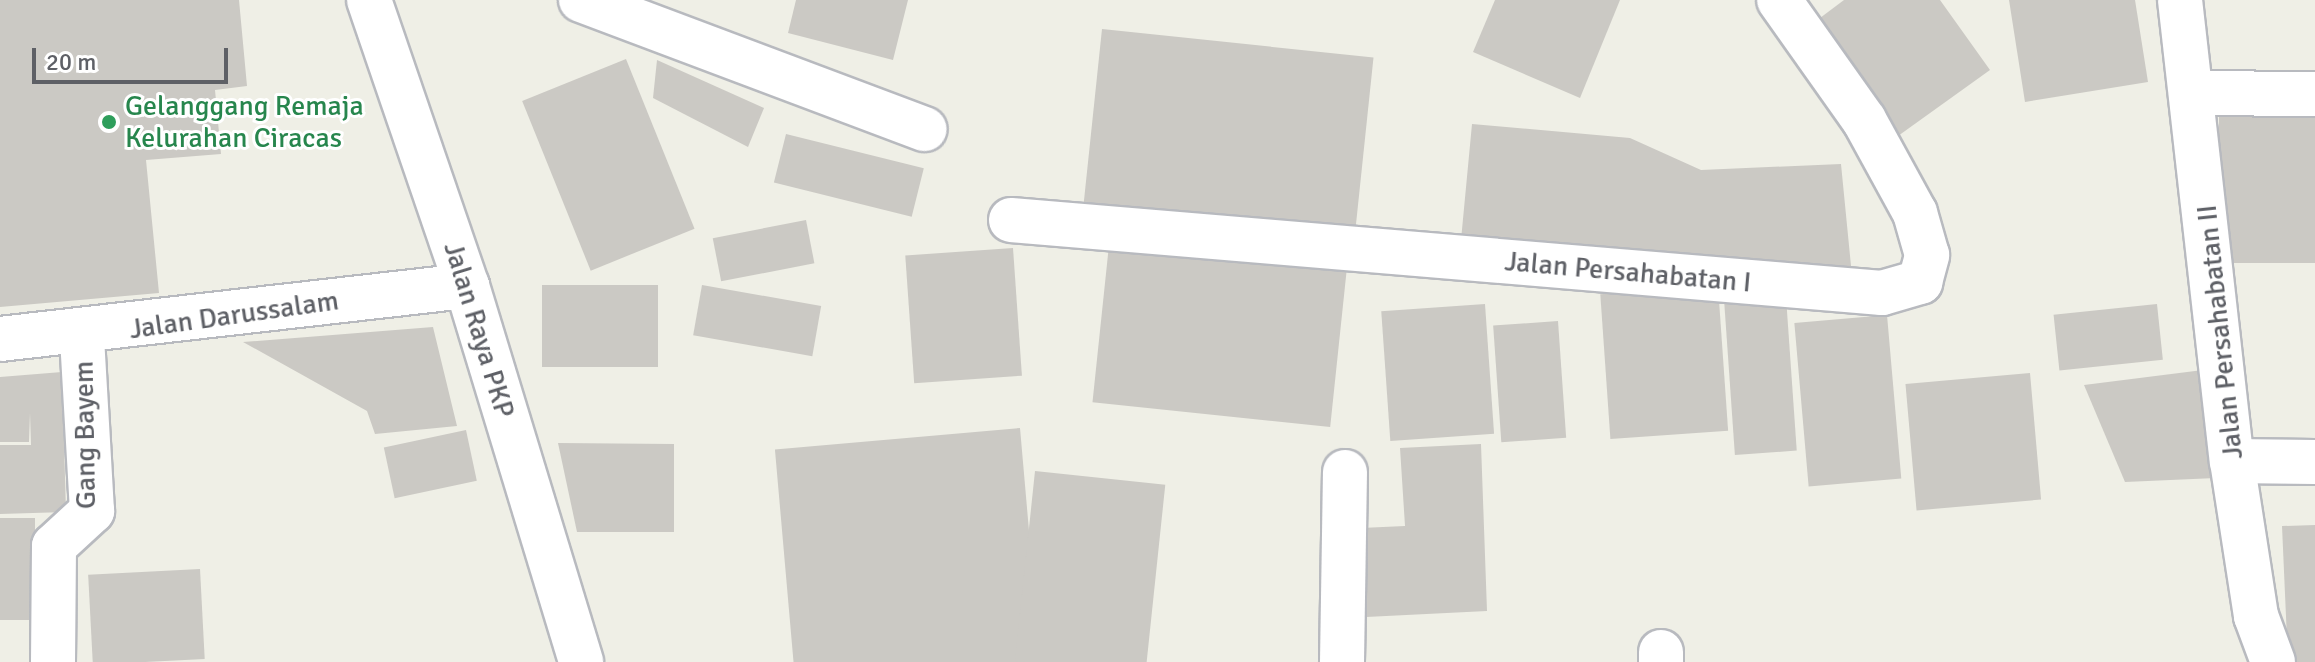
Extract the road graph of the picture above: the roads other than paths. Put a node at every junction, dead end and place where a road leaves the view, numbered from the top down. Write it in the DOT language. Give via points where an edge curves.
graph roads {
  1 [pos="369,0"];
  2 [pos="581,0"];
  3 [pos="1779,0"];
  4 [pos="2180,0"];
  5 [pos="2196,93"];
  6 [pos="2315,94"];
  7 [pos="925,129"];
  8 [pos="1011,220"];
  9 [pos="467,286"];
  10 [pos="82,335"];
  11 [pos="0,339"];
  12 [pos="2232,461"];
  13 [pos="2315,462"];
  14 [pos="1345,472"];
  15 [pos="53,662"];
  16 [pos="581,662"];
  17 [pos="1342,662"];
  18 [pos="2273,662"];
  1 -- 9 [label="street, Jalan Raya PKP"];
  2 -- 7 [label="street"];
  3 -- 8 [label="street, Jalan Persahabatan I" via="1864,120 1915,213 1927,255 1920,282 1882,293"];
  4 -- 5 [label="street, Jalan Persahabatan II"];
  5 -- 6 [label="street"];
  5 -- 12 [label="street, Jalan Persahabatan II"];
  9 -- 10 [label="street, Jalan Darussalam"];
  9 -- 16 [label="street, Jalan Raya PKP"];
  10 -- 11 [label="street, Jalan Darussalam"];
  10 -- 15 [label="street, Gang Bayem" via="92,511 54,546"];
  12 -- 13 [label="street"];
  12 -- 18 [label="street, Jalan Persahabatan II" via="2256,616"];
  14 -- 17 [label="street"];
}
